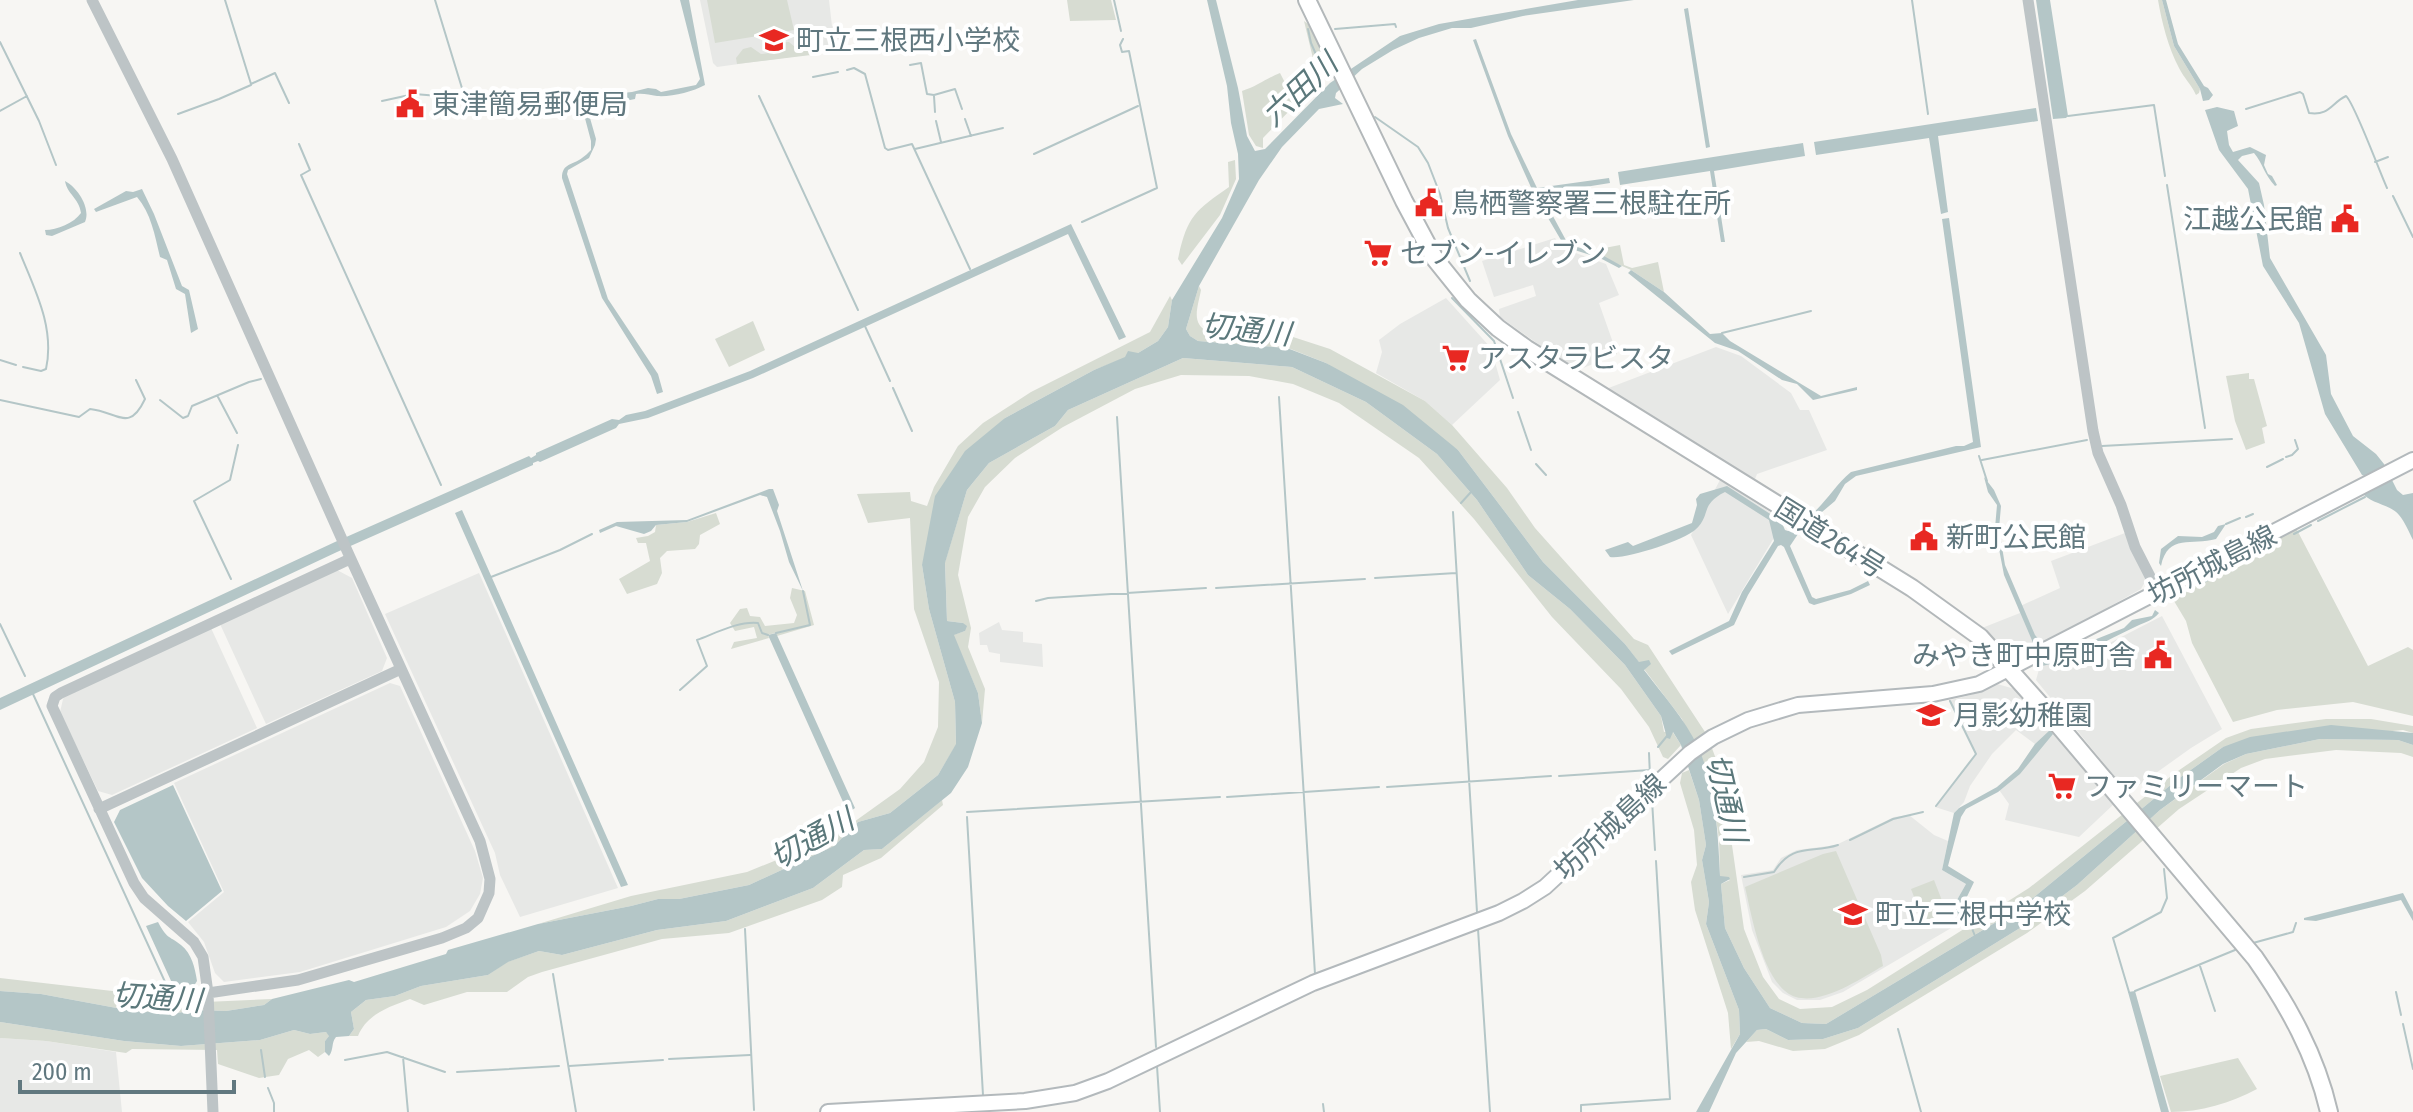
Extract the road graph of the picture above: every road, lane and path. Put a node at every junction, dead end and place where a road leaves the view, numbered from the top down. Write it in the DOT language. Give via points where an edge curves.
graph roads {
  1 [pos="92,0"];
  2 [pos="1307,0"];
  3 [pos="2028,0"];
  4 [pos="2413,460"];
  5 [pos="349,555"];
  6 [pos="2158,592"];
  7 [pos="401,669"];
  8 [pos="2010,669"];
  9 [pos="99,809"];
  10 [pos="208,997"];
  11 [pos="213,1112"];
  12 [pos="828,1112"];
  13 [pos="2329,1112"];
  1 -- 5 [label="street" via="172,159"];
  2 -- 8 [label="highway, 国道264号" via="1435,259 1484,316 1570,377 1938,605"];
  3 -- 6 [label="street" via="2093,431 2135,547"];
  4 -- 6 [label="main road, 坊所城島線"];
  5 -- 7 [label="street"];
  5 -- 9 [label="street" via="55,697 54,715"];
  6 -- 8 [label="main road, 坊所城島線"];
  7 -- 9 [label="street"];
  7 -- 10 [label="street" via="480,841 490,879 485,907 466,928 442,938 298,980"];
  8 -- 12 [label="main road, 坊所城島線" via="1979,684 1933,694 1798,705 1748,720 1713,737 1665,775 1545,887 1523,901 1313,983 1108,1081 1025,1101"];
  8 -- 13 [label="highway, 国道264号" via="2276,987 2305,1042"];
  9 -- 10 [label="street" via="144,898 194,942 203,957"];
  10 -- 11 [label="street"];
}
